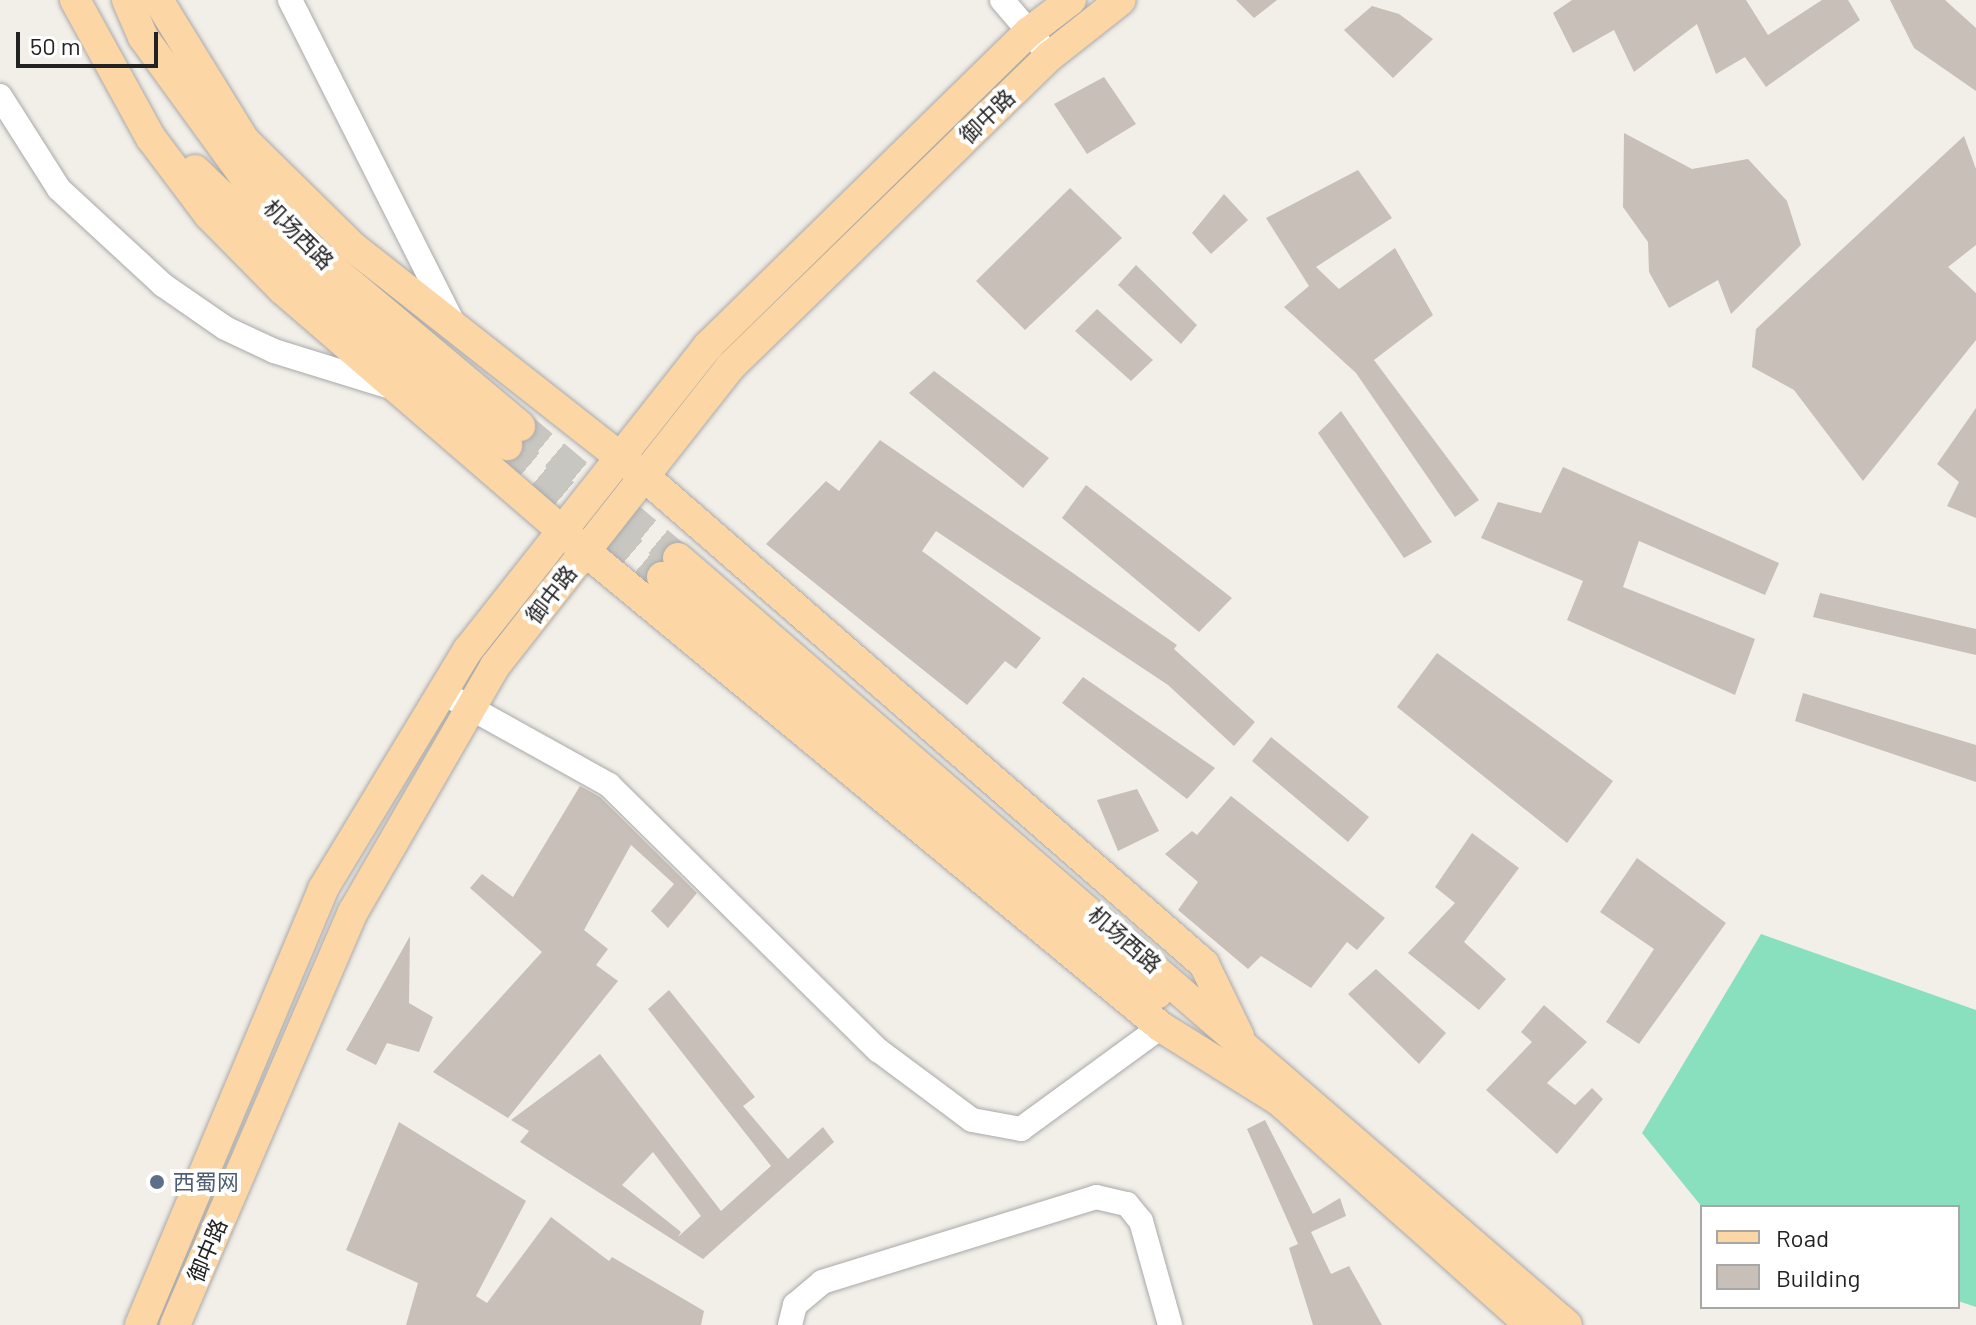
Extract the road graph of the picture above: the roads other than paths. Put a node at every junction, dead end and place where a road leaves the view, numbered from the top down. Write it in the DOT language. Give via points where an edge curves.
graph roads {
  1 [pos="75,0"];
  2 [pos="95,0"];
  3 [pos="127,0"];
  4 [pos="158,0"];
  5 [pos="290,0"];
  6 [pos="1002,0"];
  7 [pos="1071,0"];
  8 [pos="1121,0"];
  9 [pos="1029,32"];
  10 [pos="1050,56"];
  11 [pos="0,96"];
  12 [pos="456,329"];
  13 [pos="398,389"];
  14 [pos="621,457"];
  15 [pos="644,476"];
  16 [pos="562,531"];
  17 [pos="585,551"];
  18 [pos="456,699"];
  19 [pos="1161,1027"];
  20 [pos="1239,1036"];
  21 [pos="1278,1100"];
  22 [pos="140,1325"];
  23 [pos="175,1325"];
  24 [pos="790,1325"];
  25 [pos="1170,1325"];
  26 [pos="1530,1325"];
  27 [pos="1567,1325"];
  1 -- 13 [label="main road" via="151,138 209,215"];
  2 -- 3 [label="main road, 机场西路" via="140,89 199,176 337,306 513,436 321,259 252,187 143,37"];
  4 -- 12 [label="main road" via="244,140 353,247"];
  5 -- 12 [label="street"];
  6 -- 9 [label="street"];
  7 -- 9 [label="main road, 御中路"];
  8 -- 10 [label="main road, 御中路"];
  9 -- 10 [label="street"];
  9 -- 14 [label="main road, 御中路" via="708,346"];
  10 -- 15 [label="main road, 御中路" via="730,367"];
  11 -- 13 [label="street" via="59,189 163,285 225,328 274,351"];
  12 -- 14 [label="main road"];
  13 -- 16 [label="main road"];
  14 -- 15 [label="main road"];
  14 -- 16 [label="main road, 御中路"];
  15 -- 17 [label="main road, 御中路"];
  15 -- 20 [label="main road" via="1204,964"];
  16 -- 17 [label="main road"];
  16 -- 18 [label="main road, 御中路" via="468,650"];
  17 -- 18 [label="main road, 御中路"];
  17 -- 19 [label="main road"];
  18 -- 19 [label="street" via="609,785 878,1050 972,1120 1021,1129"];
  18 -- 22 [label="main road, 御中路" via="323,889"];
  18 -- 23 [label="main road, 御中路" via="353,912"];
  19 -- 21 [label="main road"];
  20 -- 21 [label="main road, 机场西路" via="670,568"];
  20 -- 27 [label="main road, 机场西路"];
  21 -- 26 [label="main road"];
  24 -- 25 [label="street" via="795,1305 822,1282 1096,1197 1127,1204 1141,1221"];
}
